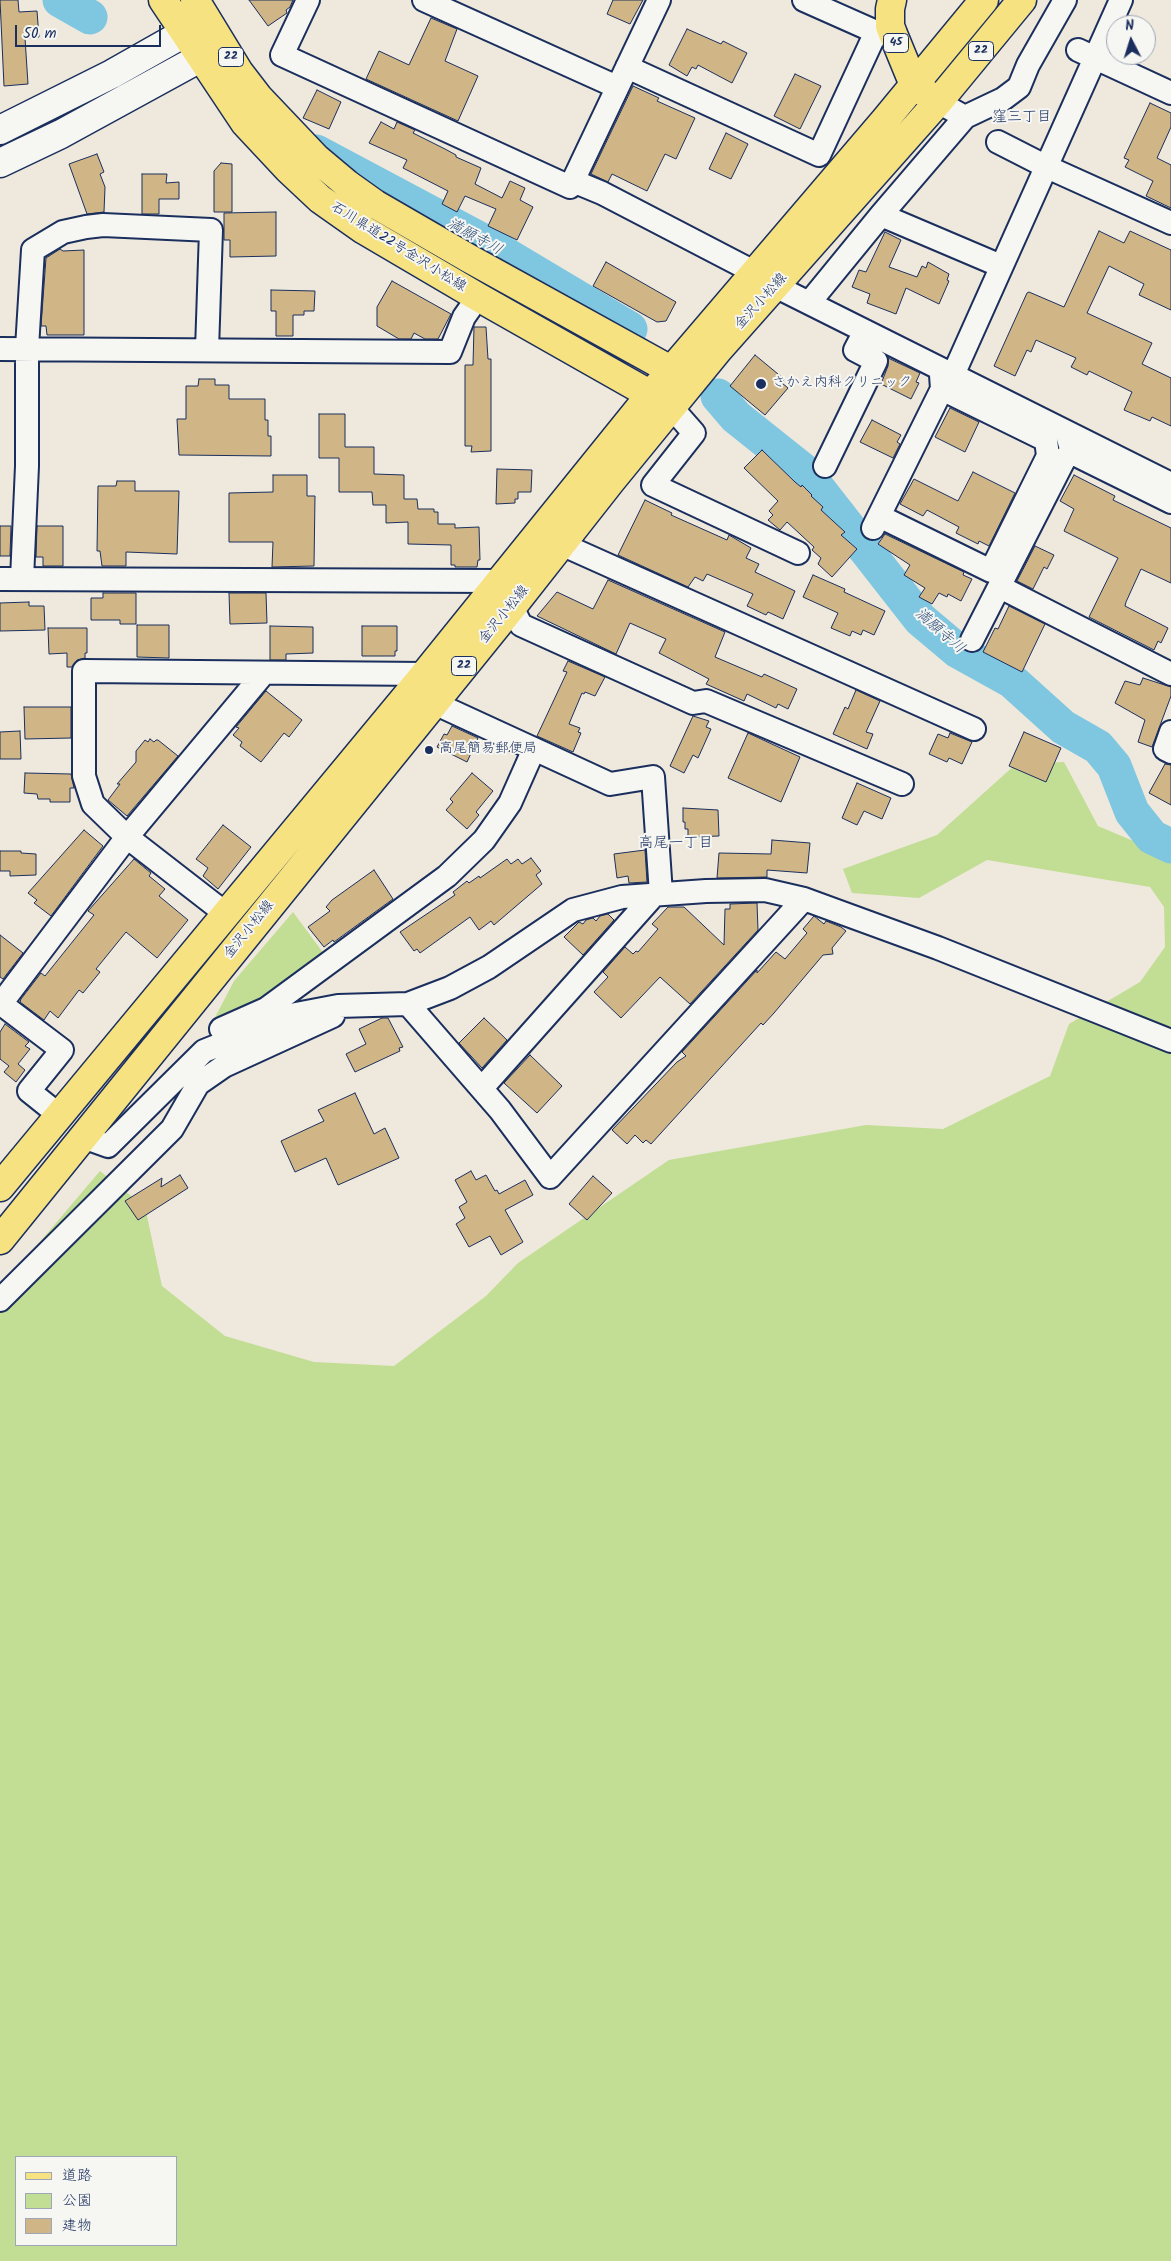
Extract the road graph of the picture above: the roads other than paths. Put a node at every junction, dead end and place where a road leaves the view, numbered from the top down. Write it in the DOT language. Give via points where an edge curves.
graph roads {
  1 [pos="163,0"];
  2 [pos="308,0"];
  3 [pos="424,0"];
  4 [pos="659,0"];
  5 [pos="804,0"];
  6 [pos="984,0"];
  7 [pos="1022,0"];
  8 [pos="1064,0"];
  9 [pos="1120,0"];
  10 [pos="202,10"];
  11 [pos="886,19"];
  12 [pos="184,33"];
  13 [pos="212,51"];
  14 [pos="1087,54"];
  15 [pos="627,67"];
  16 [pos="914,85"];
  17 [pos="617,87"];
  18 [pos="1171,93"];
  19 [pos="938,102"];
  20 [pos="965,117"];
  21 [pos="0,130"];
  22 [pos="998,142"];
  23 [pos="0,163"];
  24 [pos="1046,167"];
  25 [pos="573,181"];
  26 [pos="881,215"];
  27 [pos="1171,223"];
  28 [pos="1001,266"];
  29 [pos="754,272"];
  30 [pos="777,287"];
  31 [pos="478,298"];
  32 [pos="809,303"];
  33 [pos="865,331"];
  34 [pos="27,348"];
  35 [pos="0,350"];
  36 [pos="208,350"];
  37 [pos="682,376"];
  38 [pos="945,377"];
  39 [pos="662,401"];
  40 [pos="1069,443"];
  41 [pos="825,466"];
  42 [pos="1171,484"];
  43 [pos="1171,502"];
  44 [pos="561,544"];
  45 [pos="798,553"];
  46 [pos="0,579"];
  47 [pos="22,579"];
  48 [pos="498,582"];
  49 [pos="1000,587"];
  50 [pos="512,607"];
  51 [pos="972,640"];
  52 [pos="264,673"];
  53 [pos="425,674"];
  54 [pos="1171,674"];
  55 [pos="434,704"];
  56 [pos="974,729"];
  57 [pos="1171,732"];
  58 [pos="534,749"];
  59 [pos="1171,752"];
  60 [pos="902,784"];
  61 [pos="128,837"];
  62 [pos="658,894"];
  63 [pos="804,898"];
  64 [pos="225,913"];
  65 [pos="0,1004"];
  66 [pos="408,1004"];
  67 [pos="355,1006"];
  68 [pos="1171,1042"];
  69 [pos="204,1051"];
  70 [pos="482,1088"];
  71 [pos="59,1115"];
  72 [pos="83,1137"];
  73 [pos="0,1187"];
  74 [pos="0,1240"];
  75 [pos="0,1300"];
  1 -- 12 [label="main road, 石川県道22号金沢小松線 / 22"];
  2 -- 25 [label="street" via="282,56 570,187"];
  3 -- 17 [label="street"];
  4 -- 15 [label="street"];
  5 -- 11 [label="street"];
  6 -- 16 [label="main road, 金沢小松線 / 22"];
  7 -- 19 [label="main road, 金沢小松線 / 22"];
  8 -- 20 [label="street" via="1019,86 1003,99"];
  9 -- 14 [label="street"];
  10 -- 12 [label="street"];
  10 -- 13 [label="main road, 石川県道22号金沢小松線 / 22"];
  11 -- 15 [label="street" via="819,155"];
  11 -- 16 [label="main road, 45"];
  12 -- 13 [label="main road, 石川県道22号金沢小松線 / 22"];
  12 -- 21 [label="street" via="112,74"];
  13 -- 23 [label="street" via="61,134"];
  13 -- 31 [label="main road, 石川県道22号金沢小松線 / 22" via="245,123 288,169 320,198 364,230"];
  13 -- 37 [label="main road, 石川県道22号金沢小松線 / 22" via="239,72 316,158 375,204"];
  14 -- 18 [label="street"];
  14 -- 24 [label="street"];
  15 -- 17 [label="street"];
  16 -- 19 [label="main road"];
  16 -- 29 [label="main road, 金沢小松線 / 22"];
  17 -- 25 [label="street"];
  19 -- 20 [label="street"];
  19 -- 30 [label="main road, 金沢小松線 / 22"];
  20 -- 26 [label="street"];
  22 -- 24 [label="street"];
  24 -- 27 [label="street"];
  24 -- 28 [label="street"];
  25 -- 29 [label="street"];
  26 -- 28 [label="street"];
  26 -- 32 [label="street"];
  28 -- 38 [label="street"];
  29 -- 37 [label="main road, 金沢小松線 / 22"];
  30 -- 32 [label="street"];
  30 -- 37 [label="main road, 金沢小松線 / 22" via="720,349"];
  31 -- 36 [label="street" via="464,317 450,352"];
  31 -- 39 [label="main road, 石川県道22号金沢小松線 / 22"];
  32 -- 33 [label="street"];
  33 -- 38 [label="street"];
  33 -- 41 [label="street" via="855,350 876,361"];
  34 -- 35 [label="street"];
  34 -- 36 [label="street"];
  34 -- 36 [label="street" via="34,250 63,232 102,225 211,230"];
  34 -- 47 [label="street" via="27,466"];
  37 -- 39 [label="main road, 金沢小松線 / 22"];
  38 -- 38 [label="street" via="876,522 991,571 1048,456 1046,440"];
  38 -- 40 [label="street"];
  39 -- 44 [label="main road, 金沢小松線 / 22" via="611,481"];
  39 -- 45 [label="street" via="694,433 653,484"];
  39 -- 48 [label="main road, 金沢小松線 / 22"];
  40 -- 42 [label="street"];
  40 -- 43 [label="street"];
  40 -- 49 [label="street" via="1065,458"];
  44 -- 50 [label="main road, 金沢小松線 / 22"];
  44 -- 56 [label="street"];
  46 -- 47 [label="street"];
  47 -- 48 [label="street"];
  48 -- 53 [label="main road, 金沢小松線 / 22"];
  49 -- 51 [label="street"];
  49 -- 54 [label="street"];
  50 -- 55 [label="main road, 金沢小松線 / 22"];
  50 -- 60 [label="street" via="521,625 666,691 693,703 706,701"];
  52 -- 53 [label="street"];
  52 -- 61 [label="street"];
  52 -- 61 [label="street" via="84,670 84,776 93,804"];
  53 -- 64 [label="main road, 金沢小松線 / 22"];
  55 -- 58 [label="street"];
  55 -- 72 [label="main road, 金沢小松線 / 22"];
  57 -- 59 [label="street" via="1165,749"];
  58 -- 62 [label="street" via="610,784 653,777"];
  58 -- 69 [label="street" via="510,803 484,840 447,876 266,1009 214,1032"];
  61 -- 64 [label="street"];
  61 -- 65 [label="street"];
  62 -- 63 [label="street" via="765,890"];
  62 -- 66 [label="street" via="622,897 573,910 489,967 450,988"];
  62 -- 70 [label="street"];
  63 -- 68 [label="street"];
  63 -- 70 [label="street" via="550,1177"];
  64 -- 71 [label="main road, 金沢小松線 / 22"];
  65 -- 71 [label="street" via="62,1050 30,1091"];
  66 -- 67 [label="street"];
  66 -- 70 [label="street"];
  67 -- 69 [label="street" via="296,1014"];
  67 -- 75 [label="street" via="224,1066 198,1084 172,1129"];
  69 -- 72 [label="street" via="108,1146"];
  71 -- 73 [label="main road, 金沢小松線 / 22"];
  72 -- 74 [label="main road, 金沢小松線 / 22"];
}
